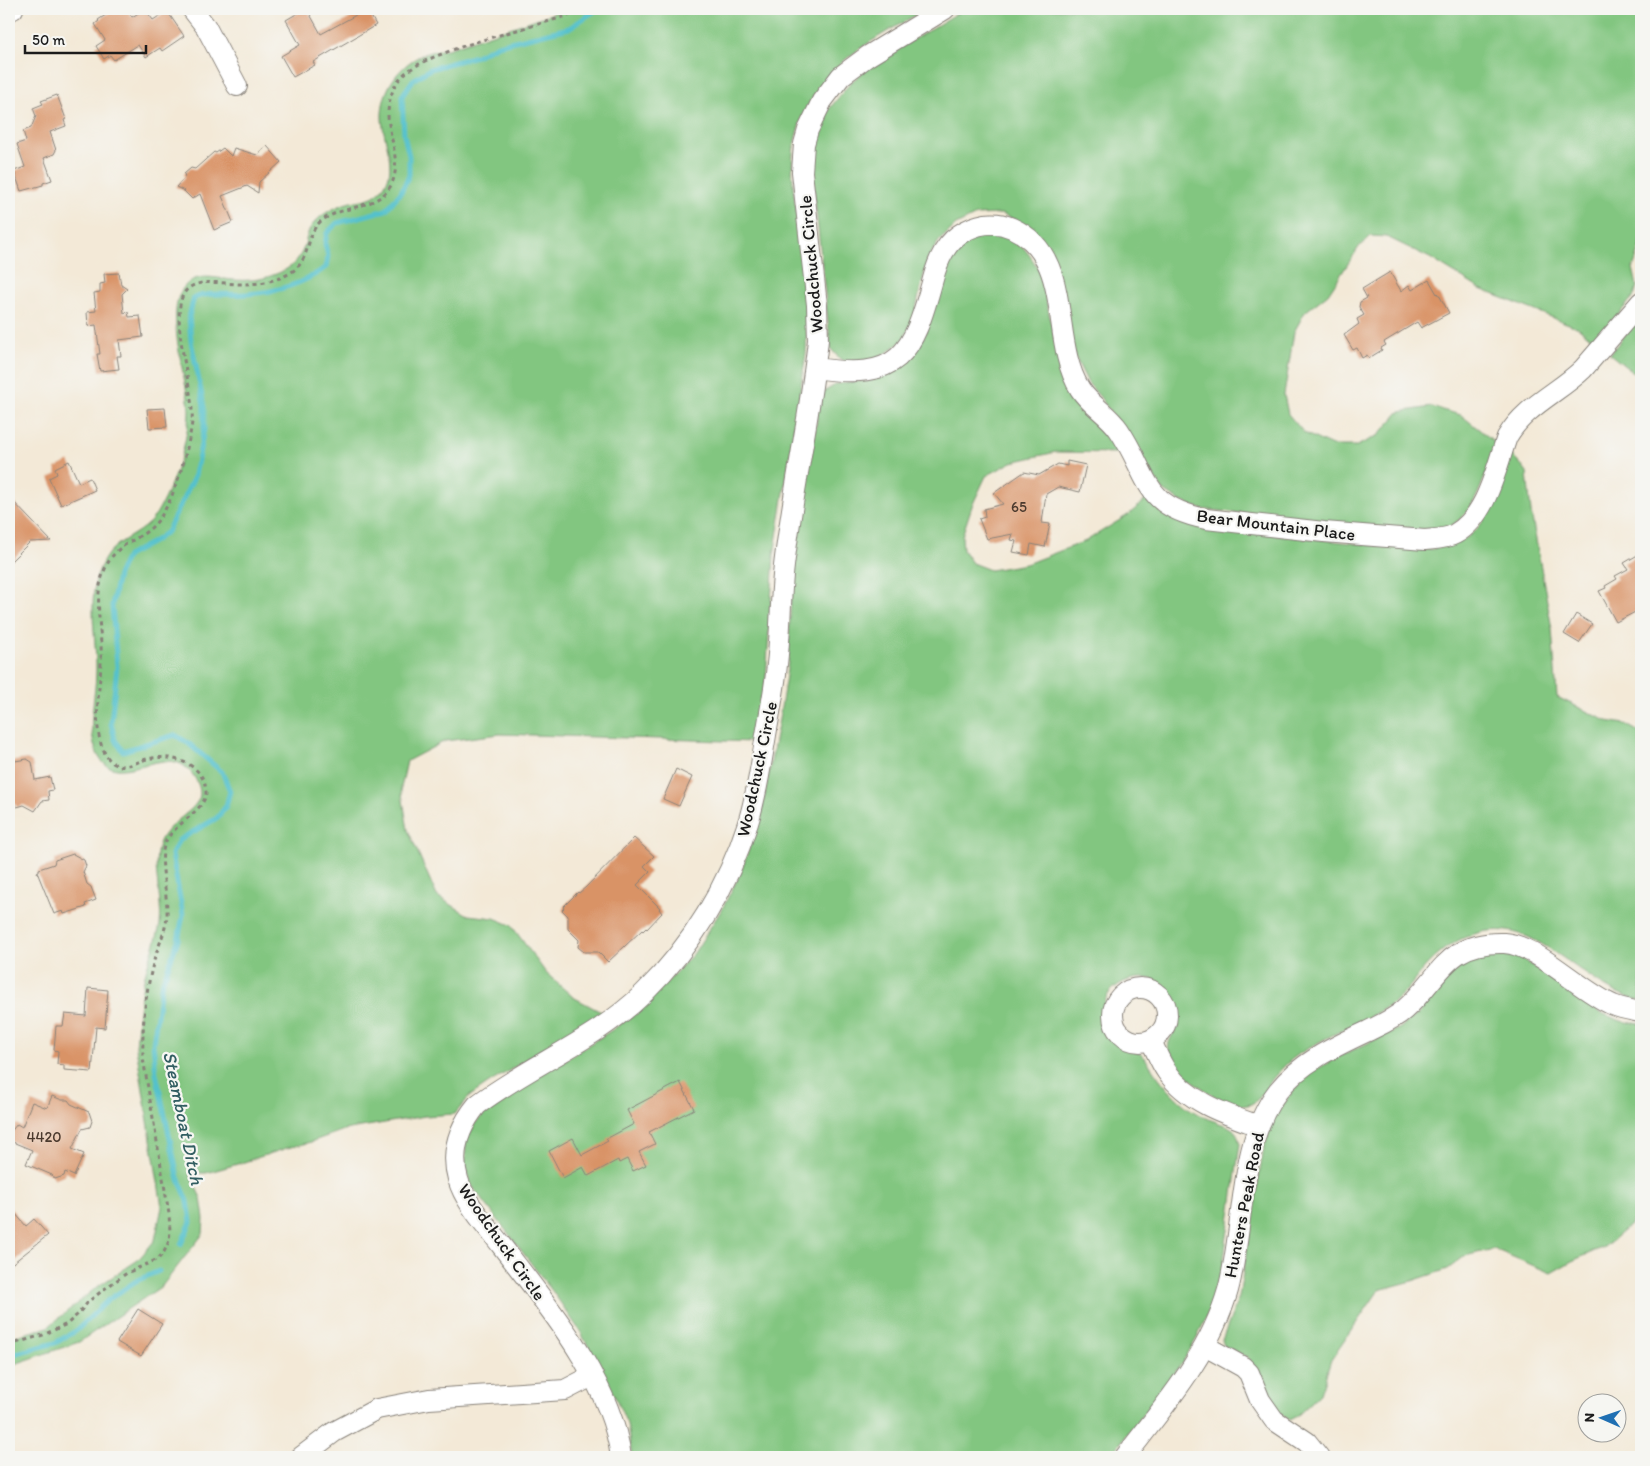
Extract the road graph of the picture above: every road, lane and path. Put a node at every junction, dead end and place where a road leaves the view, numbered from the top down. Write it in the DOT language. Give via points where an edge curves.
graph roads {
  1 [pos="13,9"];
  2 [pos="192,9"];
  3 [pos="578,9"];
  4 [pos="945,9"];
  5 [pos="9,11"];
  6 [pos="237,86"];
  7 [pos="1641,302"];
  8 [pos="815,368"];
  9 [pos="1641,1012"];
  10 [pos="1151,1041"];
  11 [pos="1259,1126"];
  12 [pos="9,1345"];
  13 [pos="1205,1346"];
  14 [pos="592,1376"];
  15 [pos="301,1457"];
  16 [pos="620,1457"];
  17 [pos="1125,1457"];
  18 [pos="1319,1457"];
  1 -- 5 [label="street"];
  2 -- 6 [label="street" via="206,27"];
  3 -- 12 [label="path" via="567,16 488,37 417,65 401,77 391,94 388,112 395,173 389,189 376,200 337,211 324,219 314,228 308,251 293,271 260,283 198,284 188,288 182,297 179,311 182,351 193,420 190,438 176,484 155,526 121,546 105,568 100,583 102,658 97,709 101,746 114,764 122,767 148,758 177,759 192,766 202,777 206,794 201,806 173,830 165,843 167,914 150,977 142,1039 167,1199 169,1241 158,1259 107,1287 67,1324"];
  4 -- 8 [label="street, Woodchuck Circle" via="868,56 842,76 822,101 808,130 802,172 818,322"];
  7 -- 8 [label="street, Bear Mountain Place" via="1583,369 1529,410 1512,428 1475,517 1454,535 1440,539 1324,532 1206,519 1190,516 1163,503 1153,494 1118,428 1077,384 1067,354 1050,267 1027,237 1005,225 979,225 950,242 935,270 918,330 901,355 872,371"];
  8 -- 14 [label="street, Woodchuck Circle" via="784,567 777,664 761,766 748,823 726,879 686,944 642,994 603,1025 477,1105 459,1133 455,1148 455,1166 462,1191 550,1309"];
  9 -- 11 [label="street, Hunters Peak Road" via="1611,1005 1524,949 1507,943 1477,945 1458,953 1442,967 1422,993 1398,1015 1305,1064 1276,1094"];
  10 -- 11 [label="street" via="1167,1072 1192,1098"];
  11 -- 13 [label="street, Hunters Peak Road" via="1249,1158 1228,1290"];
  13 -- 17 [label="street, Hunters Peak Road" via="1173,1395"];
  13 -- 18 [label="street" via="1243,1366 1274,1420 1307,1442"];
  14 -- 15 [label="street" via="564,1390 430,1399 377,1410 334,1432"];
  14 -- 16 [label="street, Woodchuck Circle" via="615,1428"];
}
